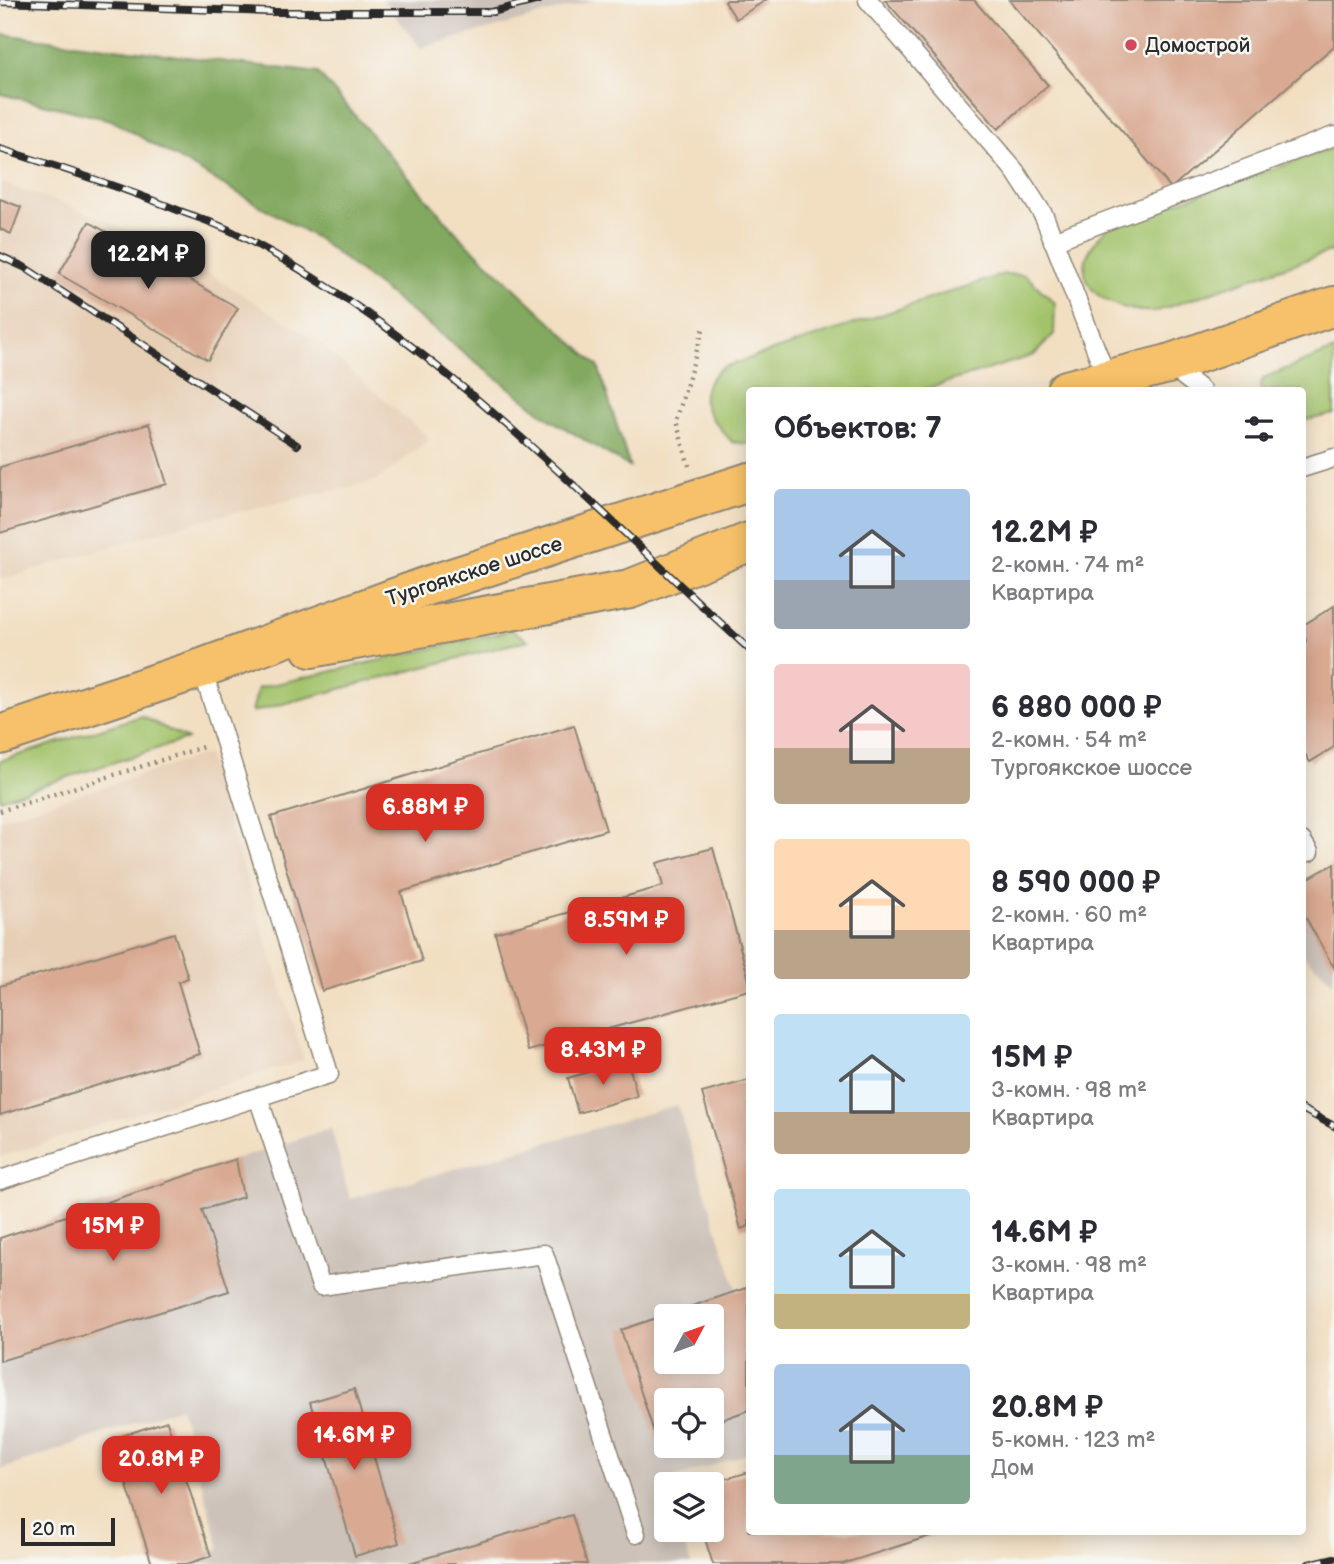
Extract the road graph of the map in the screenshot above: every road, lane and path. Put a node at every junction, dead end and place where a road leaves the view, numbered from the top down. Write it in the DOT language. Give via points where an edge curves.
graph roads {
  1 [pos="868,0"];
  2 [pos="1334,136"];
  3 [pos="1053,241"];
  4 [pos="1334,306"];
  5 [pos="704,326"];
  6 [pos="1168,363"];
  7 [pos="1103,387"];
  8 [pos="1197,387"];
  9 [pos="1334,458"];
  10 [pos="1306,467"];
  11 [pos="746,483"];
  12 [pos="697,498"];
  13 [pos="746,543"];
  14 [pos="202,668"];
  15 [pos="0,735"];
  16 [pos="225,740"];
  17 [pos="0,811"];
  18 [pos="258,1097"];
  19 [pos="0,1180"];
  20 [pos="636,1534"];
  1 -- 3 [label="lane" via="1015,171 1044,216"];
  2 -- 3 [label="lane"];
  3 -- 7 [label="lane"];
  4 -- 6 [label="main road"];
  5 -- 12 [label="path" via="676,421"];
  6 -- 7 [label="main road"];
  6 -- 8 [label="lane"];
  9 -- 10 [label="lane"];
  11 -- 12 [label="main road, Тургоякское шоссе"];
  12 -- 14 [label="main road, Тургоякское шоссе" via="430,584"];
  13 -- 14 [label="main road, Тургоякское шоссе" via="629,589"];
  14 -- 15 [label="main road, Тургоякское шоссе"];
  14 -- 16 [label="lane"];
  16 -- 17 [label="path"];
  16 -- 18 [label="lane" via="329,1074"];
  18 -- 19 [label="lane"];
  18 -- 20 [label="lane" via="321,1286 544,1254"];
}
